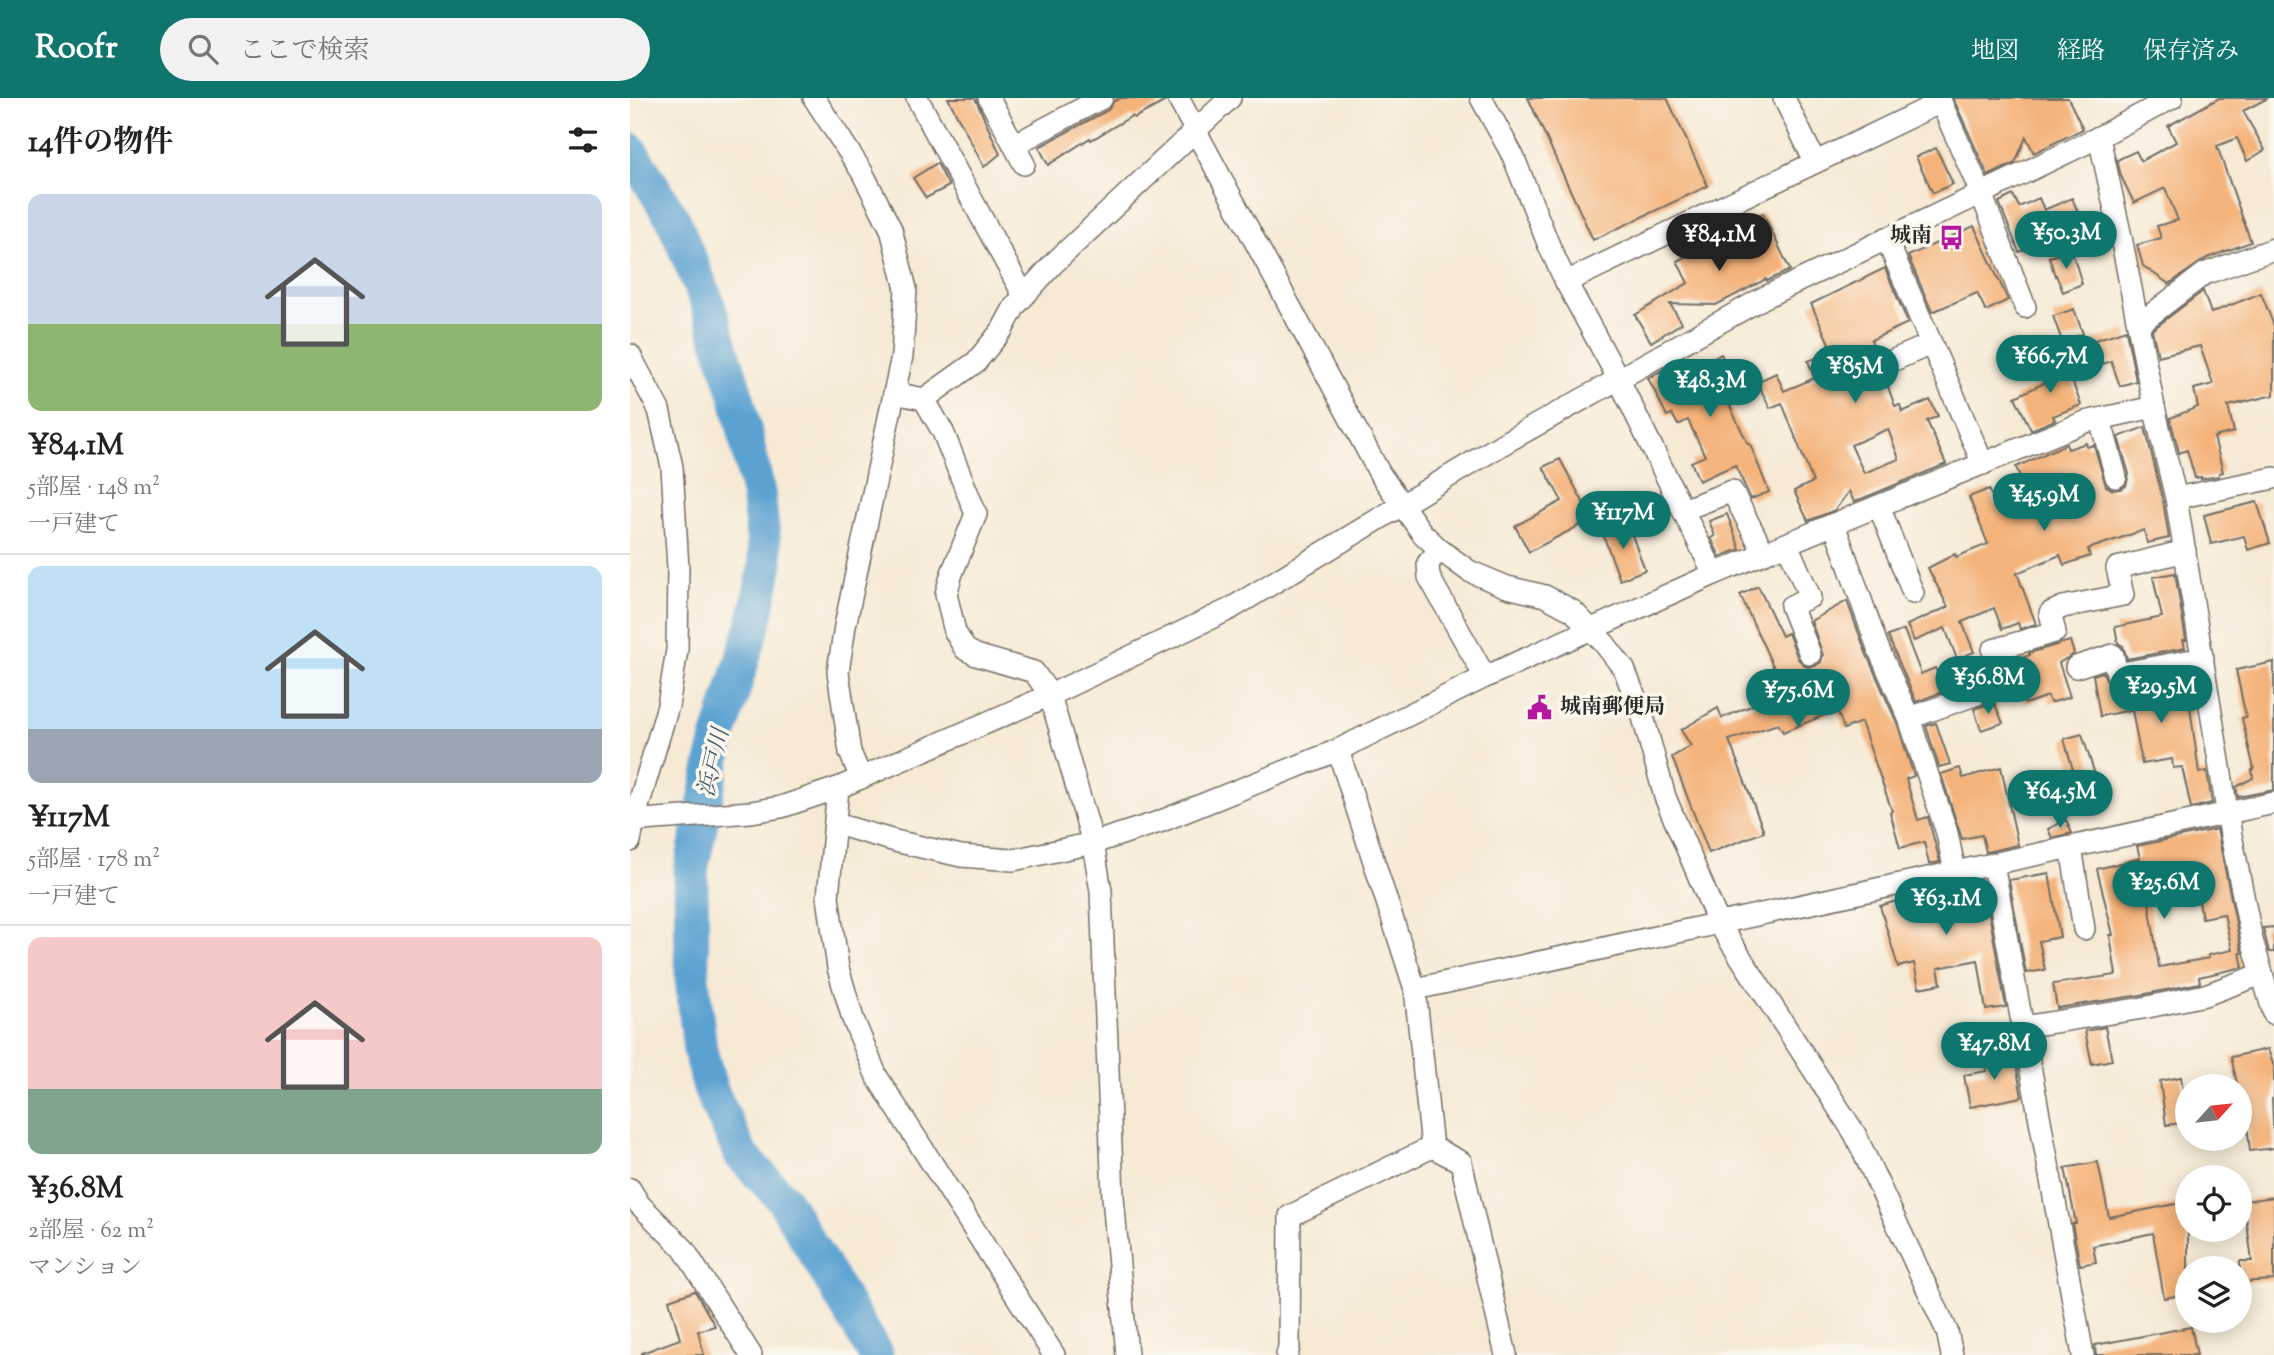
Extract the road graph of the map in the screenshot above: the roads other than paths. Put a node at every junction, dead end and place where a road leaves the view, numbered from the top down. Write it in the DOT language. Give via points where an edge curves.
graph roads {
  1 [pos="814,98"];
  2 [pos="917,98"];
  3 [pos="989,98"];
  4 [pos="1102,98"];
  5 [pos="1178,98"];
  6 [pos="1230,98"];
  7 [pos="1481,98"];
  8 [pos="1784,98"];
  9 [pos="2172,98"];
  10 [pos="1940,100"];
  11 [pos="1196,132"];
  12 [pos="2099,137"];
  13 [pos="1815,162"];
  14 [pos="1981,193"];
  15 [pos="1886,238"];
  16 [pos="2274,249"];
  17 [pos="1566,282"];
  18 [pos="1024,296"];
  19 [pos="2025,307"];
  20 [pos="2139,324"];
  21 [pos="1931,344"];
  22 [pos="630,355"];
  23 [pos="1886,363"];
  24 [pos="1618,378"];
  25 [pos="894,393"];
  26 [pos="924,399"];
  27 [pos="2154,407"];
  28 [pos="2100,419"];
  29 [pos="1983,464"];
  30 [pos="2116,477"];
  31 [pos="2274,478"];
  32 [pos="2176,498"];
  33 [pos="1401,504"];
  34 [pos="1879,506"];
  35 [pos="1683,510"];
  36 [pos="1834,524"];
  37 [pos="1787,544"];
  38 [pos="1440,550"];
  39 [pos="2185,551"];
  40 [pos="1765,553"];
  41 [pos="1714,574"];
  42 [pos="1913,593"];
  43 [pos="1590,630"];
  44 [pos="1811,654"];
  45 [pos="2203,657"];
  46 [pos="2076,667"];
  47 [pos="1485,677"];
  48 [pos="1050,695"];
  49 [pos="1909,718"];
  50 [pos="1338,750"];
  51 [pos="861,778"];
  52 [pos="838,788"];
  53 [pos="2274,803"];
  54 [pos="2229,814"];
  55 [pos="632,820"];
  56 [pos="836,824"];
  57 [pos="630,841"];
  58 [pos="1093,843"];
  59 [pos="2071,847"];
  60 [pos="1993,864"];
  61 [pos="1955,872"];
  62 [pos="1718,923"];
  63 [pos="2084,929"];
  64 [pos="2262,974"];
  65 [pos="1415,989"];
  66 [pos="2274,1014"];
  67 [pos="2023,1027"];
  68 [pos="1432,1147"];
  69 [pos="630,1189"];
  70 [pos="751,1355"];
  71 [pos="1054,1355"];
  72 [pos="1127,1355"];
  73 [pos="1287,1355"];
  74 [pos="1506,1355"];
  75 [pos="1952,1355"];
  76 [pos="2083,1355"];
  1 -- 25 [label="street" via="862,172 891,229 906,289 902,356"];
  2 -- 18 [label="street"];
  3 -- 4 [label="street" via="1019,154"];
  5 -- 11 [label="street"];
  6 -- 11 [label="street"];
  7 -- 17 [label="street" via="1513,156"];
  8 -- 13 [label="street"];
  9 -- 12 [label="street"];
  10 -- 13 [label="street"];
  10 -- 14 [label="street"];
  11 -- 18 [label="street"];
  11 -- 33 [label="street" via="1380,474"];
  12 -- 14 [label="street"];
  12 -- 20 [label="street"];
  13 -- 17 [label="street"];
  14 -- 15 [label="street"];
  14 -- 19 [label="street"];
  15 -- 21 [label="street"];
  15 -- 24 [label="street" via="1763,298"];
  16 -- 20 [label="street" via="2204,274"];
  17 -- 24 [label="street"];
  18 -- 26 [label="street" via="976,362"];
  20 -- 27 [label="street"];
  21 -- 23 [label="street"];
  21 -- 29 [label="street"];
  22 -- 55 [label="street" via="659,410 672,467 678,568 677,650 668,706"];
  24 -- 33 [label="street"];
  24 -- 35 [label="street"];
  25 -- 26 [label="street"];
  25 -- 51 [label="street" via="838,672 850,752"];
  26 -- 48 [label="street" via="943,432 976,514 946,594 955,632 965,649 976,655 1034,672"];
  27 -- 28 [label="street"];
  27 -- 32 [label="street"];
  28 -- 29 [label="street"];
  28 -- 30 [label="street"];
  29 -- 34 [label="street"];
  31 -- 32 [label="street"];
  32 -- 39 [label="street"];
  33 -- 38 [label="street"];
  33 -- 48 [label="street" via="1230,609"];
  34 -- 36 [label="street"];
  34 -- 42 [label="street"];
  35 -- 40 [label="street" via="1732,491"];
  35 -- 41 [label="street"];
  36 -- 37 [label="street"];
  36 -- 49 [label="street" via="1878,648"];
  37 -- 40 [label="street"];
  37 -- 44 [label="street" via="1810,597 1791,606"];
  38 -- 43 [label="street" via="1469,571 1545,596 1573,611"];
  38 -- 47 [label="street" via="1428,564 1429,577"];
  39 -- 45 [label="street"];
  39 -- 49 [label="street" via="2117,568 2123,595 2063,607 2050,613 2055,632 1993,650 2000,687"];
  40 -- 41 [label="street"];
  41 -- 43 [label="street"];
  43 -- 47 [label="street"];
  43 -- 62 [label="street" via="1624,669 1643,716 1665,797"];
  45 -- 46 [label="street" via="2117,674 2113,655"];
  45 -- 54 [label="street"];
  47 -- 50 [label="street"];
  48 -- 51 [label="street"];
  48 -- 58 [label="street"];
  49 -- 61 [label="street"];
  50 -- 58 [label="street" via="1159,822"];
  50 -- 65 [label="street"];
  51 -- 52 [label="street"];
  52 -- 55 [label="street" via="751,812"];
  52 -- 56 [label="street"];
  53 -- 54 [label="street"];
  54 -- 59 [label="street"];
  54 -- 64 [label="street"];
  55 -- 57 [label="street"];
  56 -- 58 [label="street" via="961,856 1013,860"];
  56 -- 71 [label="street" via="828,897 838,968 853,1019 877,1077"];
  58 -- 72 [label="street" via="1101,891 1113,1197"];
  59 -- 60 [label="street"];
  59 -- 63 [label="street"];
  60 -- 61 [label="street"];
  60 -- 67 [label="street"];
  61 -- 62 [label="street"];
  62 -- 65 [label="street"];
  62 -- 75 [label="street" via="1855,1134 1947,1331"];
  64 -- 66 [label="street"];
  64 -- 67 [label="street" via="2205,995"];
  65 -- 68 [label="street"];
  67 -- 76 [label="street"];
  68 -- 73 [label="street" via="1290,1216"];
  68 -- 74 [label="street" via="1461,1162"];
  69 -- 70 [label="street" via="682,1248"];
}
